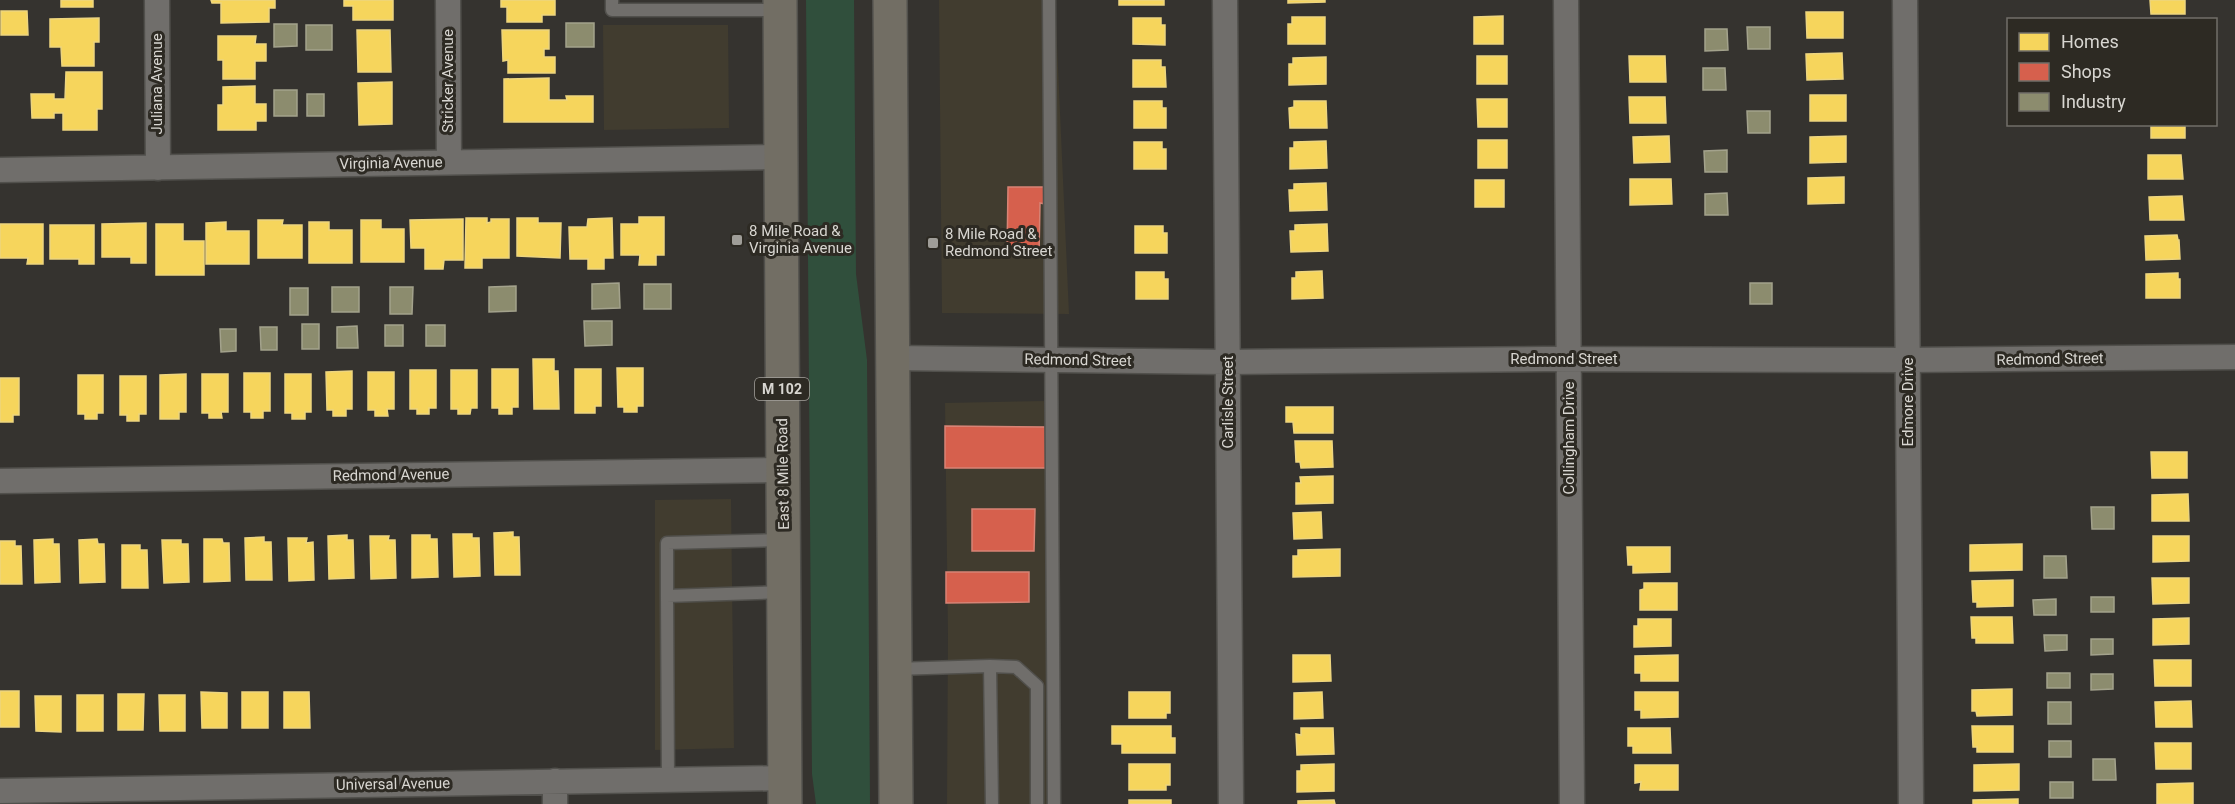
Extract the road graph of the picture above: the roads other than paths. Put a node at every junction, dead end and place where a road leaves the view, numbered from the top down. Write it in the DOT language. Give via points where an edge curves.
graph roads {
  1 [pos="157,0"];
  2 [pos="448,0"];
  3 [pos="612,0"];
  4 [pos="891,0"];
  5 [pos="1049,0"];
  6 [pos="1225,0"];
  7 [pos="1566,0"];
  8 [pos="1905,0"];
  9 [pos="780,5"];
  10 [pos="781,157"];
  11 [pos="449,162"];
  12 [pos="158,168"];
  13 [pos="0,170"];
  14 [pos="2235,357"];
  15 [pos="893,358"];
  16 [pos="1569,359"];
  17 [pos="1051,360"];
  18 [pos="1908,360"];
  19 [pos="1228,362"];
  20 [pos="783,470"];
  21 [pos="0,481"];
  22 [pos="784,540"];
  23 [pos="784,592"];
  24 [pos="667,596"];
  25 [pos="990,666"];
  26 [pos="895,669"];
  27 [pos="668,781"];
  28 [pos="0,791"];
  29 [pos="785,791"];
  30 [pos="555,792"];
  31 [pos="256,795"];
  32 [pos="896,804"];
  33 [pos="992,804"];
  34 [pos="1037,804"];
  35 [pos="1054,804"];
  36 [pos="1231,804"];
  37 [pos="1572,804"];
  38 [pos="1911,804"];
  1 -- 12 [label="street, Juliana Avenue"];
  2 -- 11 [label="street, Stricker Avenue"];
  3 -- 9 [label="lane" via="612,10"];
  4 -- 15 [label="highway"];
  5 -- 17 [label="lane"];
  6 -- 19 [label="street, Carlisle Street"];
  7 -- 16 [label="street, Collingham Drive"];
  8 -- 18 [label="street, Edmore Drive"];
  9 -- 10 [label="highway, East 8 Mile Road / M 102"];
  10 -- 11 [label="street, Virginia Avenue"];
  10 -- 20 [label="highway, East 8 Mile Road / M 102"];
  11 -- 12 [label="street, Virginia Avenue"];
  12 -- 13 [label="street, Virginia Avenue"];
  14 -- 18 [label="street, Redmond Street"];
  15 -- 17 [label="street, Redmond Street"];
  15 -- 26 [label="highway"];
  16 -- 18 [label="street, Redmond Street"];
  16 -- 19 [label="street, Redmond Street"];
  16 -- 37 [label="street, Collingham Drive"];
  17 -- 19 [label="street, Redmond Street"];
  17 -- 35 [label="lane"];
  18 -- 38 [label="street, Edmore Drive"];
  19 -- 36 [label="street, Carlisle Street"];
  20 -- 21 [label="street, Redmond Avenue"];
  20 -- 22 [label="highway, East 8 Mile Road / M 102"];
  22 -- 23 [label="highway, East 8 Mile Road / M 102"];
  22 -- 24 [label="lane" via="667,543"];
  23 -- 24 [label="lane"];
  23 -- 29 [label="highway, East 8 Mile Road / M 102"];
  24 -- 27 [label="lane"];
  25 -- 26 [label="lane"];
  25 -- 33 [label="lane"];
  25 -- 34 [label="lane" via="1016,667 1037,686"];
  26 -- 32 [label="highway"];
  27 -- 29 [label="street, Universal Avenue"];
  27 -- 30 [label="street, Universal Avenue"];
  28 -- 31 [label="street, Universal Avenue"];
  30 -- 31 [label="street, Universal Avenue"];
}
